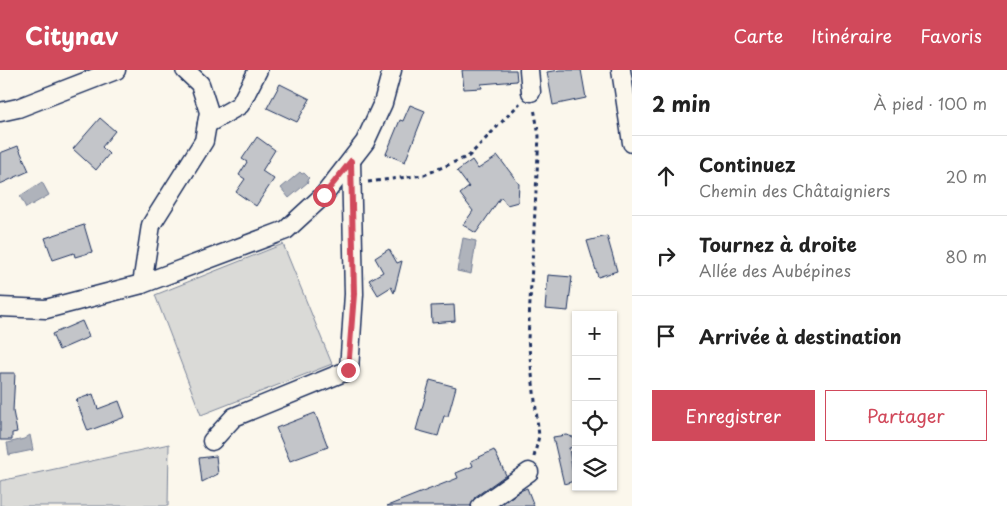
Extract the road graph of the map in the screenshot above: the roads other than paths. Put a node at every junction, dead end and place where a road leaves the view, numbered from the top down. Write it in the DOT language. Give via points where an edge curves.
graph roads {
  1 [pos="116,70"];
  2 [pos="185,70"];
  3 [pos="258,70"];
  4 [pos="392,70"];
  5 [pos="529,70"];
  6 [pos="621,70"];
  7 [pos="530,92"];
  8 [pos="0,112"];
  9 [pos="207,124"];
  10 [pos="632,143"];
  11 [pos="351,161"];
  12 [pos="142,284"];
  13 [pos="0,307"];
  14 [pos="212,441"];
  15 [pos="529,472"];
  16 [pos="481,506"];
  1 -- 8 [label="street"];
  2 -- 9 [label="street" via="200,84 209,112"];
  3 -- 9 [label="street" via="240,105"];
  4 -- 11 [label="street" via="383,103 365,142"];
  5 -- 7 [label="street"];
  6 -- 10 [label="street"];
  9 -- 12 [label="street" via="204,141 151,226"];
  11 -- 12 [label="street" via="324,195 286,230"];
  11 -- 14 [label="street" via="354,294 348,370 234,417"];
  12 -- 13 [label="street" via="46,309"];
  15 -- 16 [label="street"];
}
